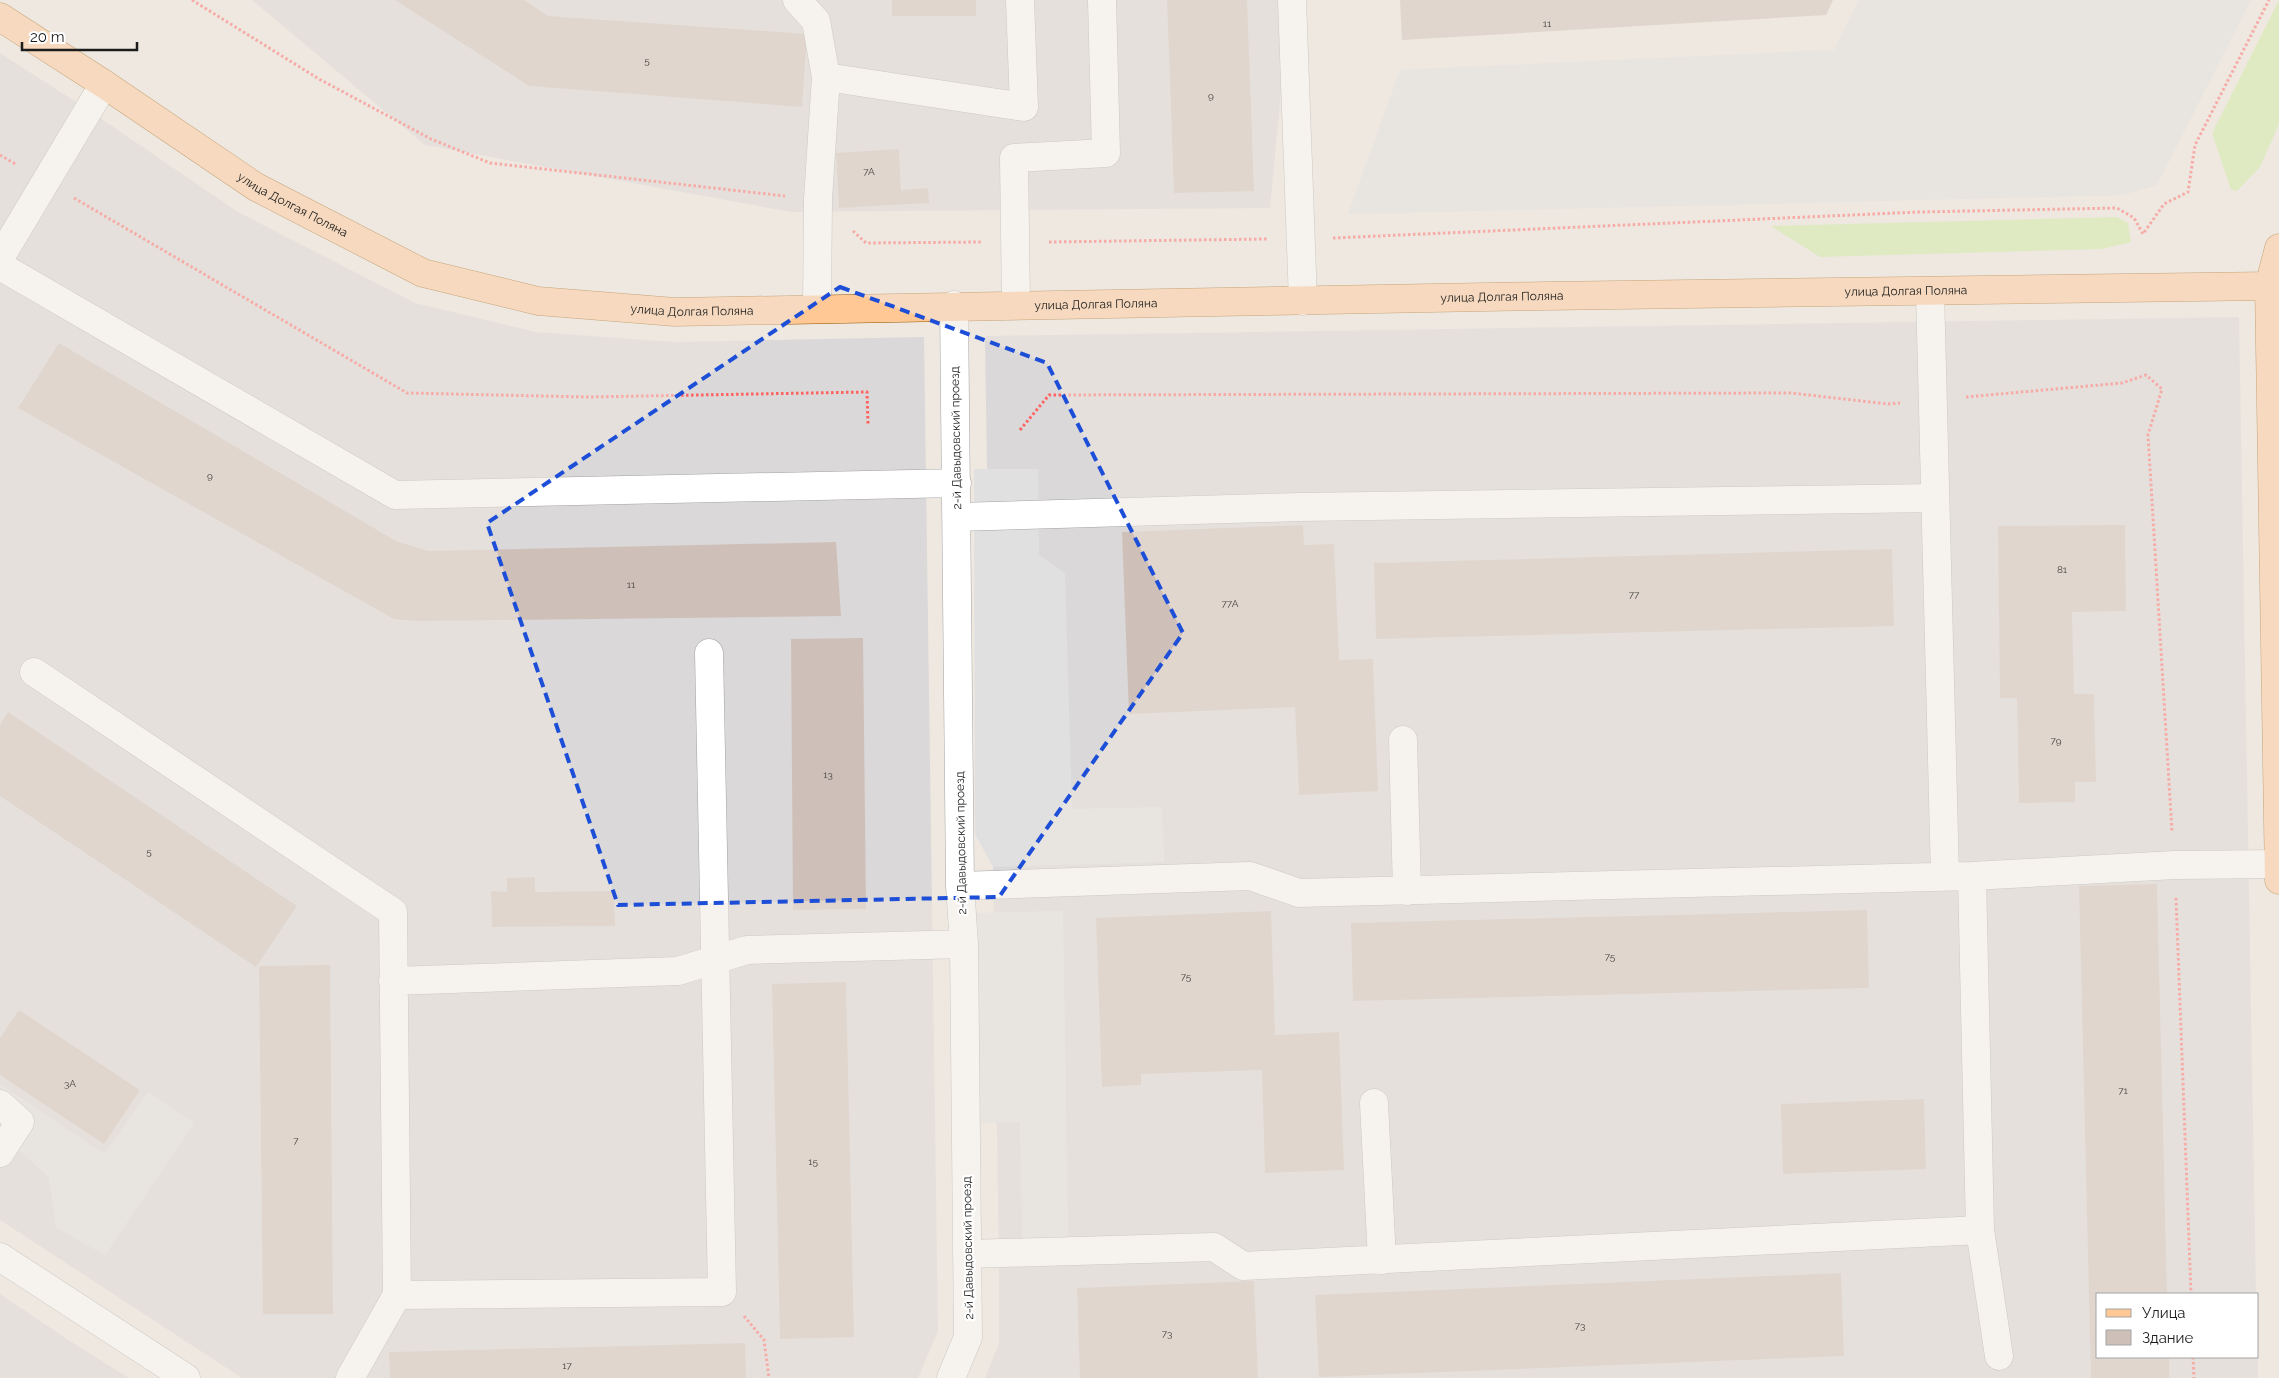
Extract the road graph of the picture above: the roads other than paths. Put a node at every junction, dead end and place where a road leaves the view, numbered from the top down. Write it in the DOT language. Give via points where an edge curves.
graph roads {
  1 [pos="796,0"];
  2 [pos="1020,0"];
  3 [pos="1102,0"];
  4 [pos="1292,0"];
  5 [pos="0,17"];
  6 [pos="826,77"];
  7 [pos="104,84"];
  8 [pos="2279,248"];
  9 [pos="0,258"];
  10 [pos="0,266"];
  11 [pos="2269,286"];
  12 [pos="1930,291"];
  13 [pos="1302,300"];
  14 [pos="954,305"];
  15 [pos="1016,305"];
  16 [pos="817,309"];
  17 [pos="957,483"];
  18 [pos="1934,498"];
  19 [pos="957,516"];
  20 [pos="2277,568"];
  21 [pos="709,653"];
  22 [pos="34,672"];
  23 [pos="1403,740"];
  24 [pos="2279,864"];
  25 [pos="1945,876"];
  26 [pos="1972,876"];
  27 [pos="2279,880"];
  28 [pos="960,886"];
  29 [pos="1407,891"];
  30 [pos="964,944"];
  31 [pos="715,960"];
  32 [pos="393,981"];
  33 [pos="1374,1103"];
  34 [pos="0,1104"];
  35 [pos="0,1153"];
  36 [pos="1980,1230"];
  37 [pos="968,1254"];
  38 [pos="0,1258"];
  39 [pos="1382,1260"];
  40 [pos="397,1295"];
  41 [pos="968,1337"];
  42 [pos="1999,1356"];
  43 [pos="186,1378"];
  44 [pos="350,1378"];
  45 [pos="951,1378"];
  46 [pos="970,1378"];
  1 -- 6 [label="street" via="816,21"];
  2 -- 6 [label="street" via="1024,107"];
  3 -- 15 [label="street" via="1106,153 1014,158"];
  4 -- 13 [label="street"];
  5 -- 7 [label="main road, улица Долгая Поляна"];
  6 -- 16 [label="street" via="818,199"];
  7 -- 9 [label="street"];
  7 -- 16 [label="main road, улица Долгая Поляна" via="256,187 423,273 538,301 675,312"];
  8 -- 11 [label="main road"];
  10 -- 17 [label="street" via="395,495"];
  11 -- 12 [label="main road, улица Долгая Поляна"];
  11 -- 20 [label="main road"];
  12 -- 13 [label="main road, улица Долгая Поляна"];
  12 -- 18 [label="street"];
  13 -- 15 [label="main road, улица Долгая Поляна"];
  14 -- 15 [label="main road, улица Долгая Поляна"];
  14 -- 16 [label="main road, улица Долгая Поляна"];
  14 -- 17 [label="street, 2-й Давыдовский проезд"];
  17 -- 19 [label="street, 2-й Давыдовский проезд"];
  18 -- 19 [label="street" via="1300,507"];
  18 -- 25 [label="street"];
  19 -- 28 [label="street, 2-й Давыдовский проезд"];
  20 -- 24 [label="main road"];
  21 -- 31 [label="street"];
  22 -- 32 [label="street" via="392,912"];
  23 -- 29 [label="street"];
  24 -- 26 [label="street" via="2174,865"];
  24 -- 27 [label="main road"];
  25 -- 26 [label="street"];
  25 -- 29 [label="street"];
  26 -- 36 [label="street"];
  28 -- 29 [label="street" via="1250,876 1299,893"];
  28 -- 30 [label="street, 2-й Давыдовский проезд"];
  30 -- 31 [label="street" via="747,950"];
  30 -- 37 [label="street, 2-й Давыдовский проезд"];
  31 -- 32 [label="street" via="678,971"];
  31 -- 40 [label="street" via="722,1292"];
  32 -- 40 [label="street"];
  33 -- 39 [label="street"];
  34 -- 35 [label="street" via="20,1122"];
  36 -- 39 [label="street"];
  36 -- 42 [label="street"];
  37 -- 39 [label="street" via="1214,1247 1243,1266"];
  37 -- 41 [label="street, 2-й Давыдовский проезд"];
  38 -- 43 [label="street"];
  40 -- 44 [label="street"];
  41 -- 45 [label="street, 2-й Давыдовский проезд"];
  41 -- 46 [label="street"];
}
